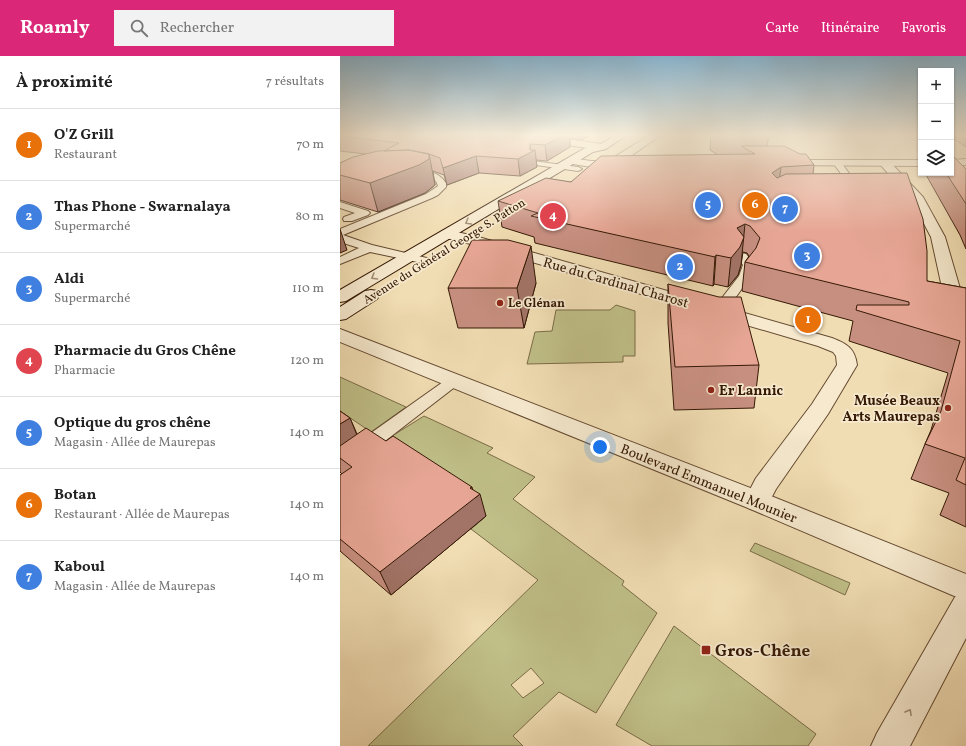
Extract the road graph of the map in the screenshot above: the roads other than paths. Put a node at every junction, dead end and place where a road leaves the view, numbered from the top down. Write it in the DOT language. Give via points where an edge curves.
graph roads {
  1 [pos="570,167"];
  2 [pos="840,167"];
  3 [pos="889,167"];
  4 [pos="405,175"];
  5 [pos="836,191"];
  6 [pos="340,205"];
  7 [pos="340,222"];
  8 [pos="340,233"];
  9 [pos="456,236"];
  10 [pos="340,238"];
  11 [pos="369,248"];
  12 [pos="742,256"];
  13 [pos="408,257"];
  14 [pos="340,261"];
  15 [pos="426,261"];
  16 [pos="952,292"];
  17 [pos="340,297"];
  18 [pos="718,312"];
  19 [pos="340,315"];
  20 [pos="340,335"];
  21 [pos="455,380"];
  22 [pos="340,464"];
  23 [pos="756,501"];
  24 [pos="966,588"];
  25 [pos="966,607"];
  26 [pos="890,746"];
  1 -- 9 [label="street, Avenue du Général George S. Patton"];
  2 -- 5 [label="lane" via="853,184 843,191"];
  3 -- 16 [label="street" via="918,200 938,237"];
  4 -- 8 [label="lane" via="433,175 440,178 442,187 435,193"];
  6 -- 7 [label="lane" via="365,212"];
  9 -- 13 [label="street, Avenue du Général George S. Patton"];
  9 -- 15 [label="street, Avenue du Général George S. Patton"];
  9 -- 18 [label="street, Rue du Cardinal Charost"];
  10 -- 11 [label="lane"];
  11 -- 13 [label="lane"];
  11 -- 14 [label="lane"];
  12 -- 18 [label="lane" via="750,265 745,276"];
  13 -- 15 [label="lane"];
  13 -- 17 [label="street, Avenue du Général George S. Patton, one-way"];
  15 -- 19 [label="street, Avenue du Général George S. Patton"];
  18 -- 23 [label="street, Rue du Cardinal Charost" via="825,342 840,348 846,356 847,365 820,409"];
  20 -- 21 [label="street, Boulevard Emmanuel Mounier"];
  21 -- 22 [label="lane"];
  21 -- 23 [label="street, Boulevard Emmanuel Mounier"];
  23 -- 24 [label="street, Boulevard Emmanuel Mounier"];
  26 -- 25 [label="street, one-way"];
}
